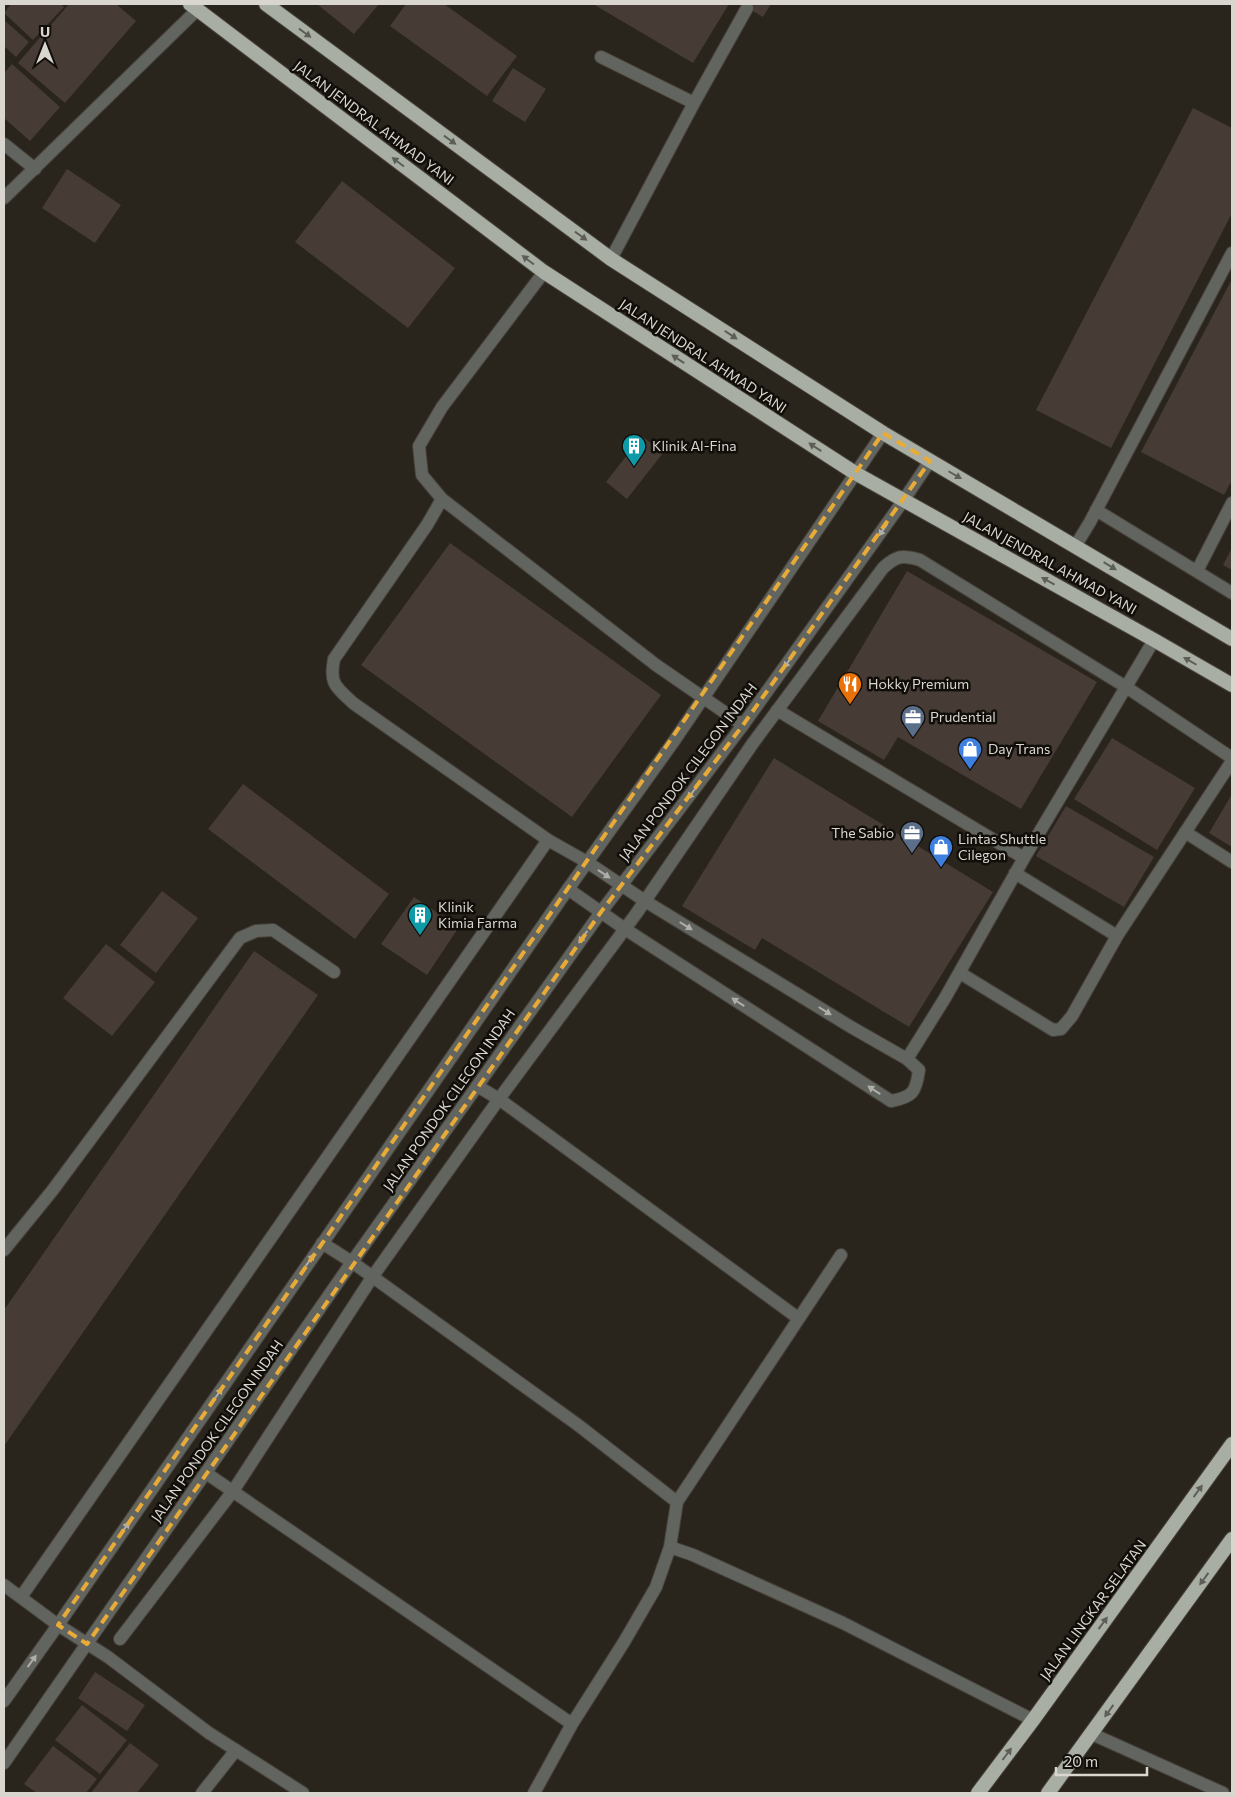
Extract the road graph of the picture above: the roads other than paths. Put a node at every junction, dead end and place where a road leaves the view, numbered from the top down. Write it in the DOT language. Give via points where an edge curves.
graph roads {
  1 [pos="266,4"];
  2 [pos="194,7"];
  3 [pos="747,8"];
  4 [pos="601,57"];
  5 [pos="694,103"];
  6 [pos="4,144"];
  7 [pos="36,169"];
  8 [pos="4,198"];
  9 [pos="1232,253"];
  10 [pos="611,258"];
  11 [pos="544,272"];
  12 [pos="883,433"];
  13 [pos="930,461"];
  14 [pos="856,473"];
  15 [pos="442,499"];
  16 [pos="903,501"];
  17 [pos="1232,503"];
  18 [pos="1096,510"];
  19 [pos="1076,545"];
  20 [pos="1197,571"];
  21 [pos="1232,593"];
  22 [pos="1232,639"];
  23 [pos="1154,640"];
  24 [pos="1232,685"];
  25 [pos="1126,687"];
  26 [pos="703,697"];
  27 [pos="777,710"];
  28 [pos="743,725"];
  29 [pos="1232,760"];
  30 [pos="1185,832"];
  31 [pos="548,840"];
  32 [pos="1024,858"];
  33 [pos="586,862"];
  34 [pos="1232,862"];
  35 [pos="1015,873"];
  36 [pos="620,886"];
  37 [pos="568,889"];
  38 [pos="645,901"];
  39 [pos="601,912"];
  40 [pos="625,929"];
  41 [pos="1117,936"];
  42 [pos="334,972"];
  43 [pos="960,973"];
  44 [pos="907,1059"];
  45 [pos="477,1086"];
  46 [pos="499,1099"];
  47 [pos="322,1243"];
  48 [pos="4,1250"];
  49 [pos="841,1254"];
  50 [pos="352,1262"];
  51 [pos="373,1276"];
  52 [pos="798,1318"];
  53 [pos="1232,1444"];
  54 [pos="206,1472"];
  55 [pos="233,1491"];
  56 [pos="677,1502"];
  57 [pos="1232,1539"];
  58 [pos="670,1547"];
  59 [pos="4,1584"];
  60 [pos="21,1597"];
  61 [pos="58,1625"];
  62 [pos="120,1639"];
  63 [pos="87,1644"];
  64 [pos="4,1700"];
  65 [pos="1033,1720"];
  66 [pos="572,1724"];
  67 [pos="1092,1734"];
  68 [pos="236,1750"];
  69 [pos="4,1763"];
  70 [pos="202,1793"];
  71 [pos="303,1793"];
  72 [pos="534,1793"];
  73 [pos="978,1793"];
  74 [pos="1048,1793"];
  75 [pos="1223,1793"];
  1 -- 10 [label="highway, JALAN JENDRAL AHMAD YANI, one-way"];
  2 -- 7 [label="street"];
  11 -- 2 [label="highway, JALAN JENDRAL AHMAD YANI, one-way"];
  3 -- 5 [label="street"];
  4 -- 5 [label="street"];
  5 -- 10 [label="street"];
  6 -- 7 [label="street"];
  7 -- 8 [label="street"];
  9 -- 18 [label="street"];
  10 -- 12 [label="highway, JALAN JENDRAL AHMAD YANI, one-way"];
  14 -- 11 [label="highway, JALAN JENDRAL AHMAD YANI, one-way"];
  11 -- 15 [label="street" via="442,407 419,446 422,475"];
  12 -- 13 [label="highway, JALAN JENDRAL AHMAD YANI"];
  12 -- 14 [label="street, JALAN PONDOK CILEGON INDAH"];
  13 -- 16 [label="street, JALAN PONDOK CILEGON INDAH"];
  13 -- 19 [label="highway, JALAN JENDRAL AHMAD YANI, one-way"];
  14 -- 16 [label="highway, JALAN JENDRAL AHMAD YANI"];
  14 -- 26 [label="street, JALAN PONDOK CILEGON INDAH"];
  15 -- 26 [label="street" via="656,665"];
  15 -- 31 [label="street" via="334,660 331,673 335,686 353,703"];
  23 -- 16 [label="highway, JALAN JENDRAL AHMAD YANI, one-way"];
  16 -- 28 [label="street, JALAN PONDOK CILEGON INDAH, one-way"];
  17 -- 20 [label="street"];
  18 -- 19 [label="street"];
  18 -- 20 [label="street"];
  19 -- 22 [label="highway, JALAN JENDRAL AHMAD YANI, one-way"];
  20 -- 21 [label="street"];
  24 -- 23 [label="highway, JALAN JENDRAL AHMAD YANI, one-way"];
  23 -- 25 [label="street"];
  25 -- 27 [label="street" via="920,560 905,556 892,560 883,568"];
  25 -- 29 [label="street"];
  25 -- 32 [label="street"];
  26 -- 28 [label="street"];
  26 -- 33 [label="street, JALAN PONDOK CILEGON INDAH"];
  27 -- 32 [label="street"];
  27 -- 38 [label="street"];
  28 -- 36 [label="street, JALAN PONDOK CILEGON INDAH, one-way"];
  29 -- 30 [label="street"];
  30 -- 34 [label="street"];
  30 -- 41 [label="street"];
  31 -- 33 [label="street"];
  31 -- 60 [label="street"];
  32 -- 35 [label="street"];
  33 -- 36 [label="street, one-way"];
  33 -- 37 [label="street, JALAN PONDOK CILEGON INDAH"];
  35 -- 41 [label="street"];
  35 -- 43 [label="street"];
  36 -- 38 [label="street"];
  36 -- 39 [label="street, JALAN PONDOK CILEGON INDAH"];
  37 -- 39 [label="street"];
  37 -- 47 [label="street, JALAN PONDOK CILEGON INDAH"];
  38 -- 40 [label="street"];
  38 -- 44 [label="street, one-way"];
  39 -- 40 [label="street"];
  39 -- 45 [label="street, JALAN PONDOK CILEGON INDAH, one-way"];
  44 -- 40 [label="street, one-way" via="919,1070 915,1090 906,1098 890,1101"];
  40 -- 46 [label="street"];
  41 -- 43 [label="street" via="1061,1030 1053,1030"];
  42 -- 48 [label="street" via="273,930 256,931 240,938 52,1191"];
  43 -- 44 [label="street"];
  45 -- 46 [label="street"];
  45 -- 50 [label="street, JALAN PONDOK CILEGON INDAH"];
  46 -- 51 [label="street"];
  46 -- 52 [label="street"];
  47 -- 50 [label="street"];
  61 -- 47 [label="street, JALAN PONDOK CILEGON INDAH, one-way"];
  49 -- 52 [label="street"];
  50 -- 51 [label="street"];
  50 -- 54 [label="street, JALAN PONDOK CILEGON INDAH"];
  51 -- 55 [label="street"];
  51 -- 56 [label="street" via="578,1425"];
  52 -- 56 [label="street"];
  65 -- 53 [label="highway, JALAN LINGKAR SELATAN, one-way"];
  54 -- 55 [label="street"];
  54 -- 63 [label="street, JALAN PONDOK CILEGON INDAH"];
  55 -- 62 [label="street"];
  55 -- 66 [label="street"];
  56 -- 58 [label="street"];
  57 -- 67 [label="highway, one-way"];
  58 -- 65 [label="street" via="843,1623"];
  58 -- 66 [label="street" via="656,1586"];
  59 -- 60 [label="street"];
  60 -- 61 [label="street"];
  61 -- 63 [label="street"];
  64 -- 61 [label="street, JALAN PONDOK CILEGON INDAH, one-way"];
  63 -- 68 [label="street"];
  63 -- 69 [label="street, JALAN PONDOK CILEGON INDAH"];
  73 -- 65 [label="highway, JALAN LINGKAR SELATAN, one-way"];
  66 -- 72 [label="street"];
  67 -- 74 [label="highway"];
  67 -- 75 [label="street"];
  68 -- 70 [label="street"];
  68 -- 71 [label="street"];
}
